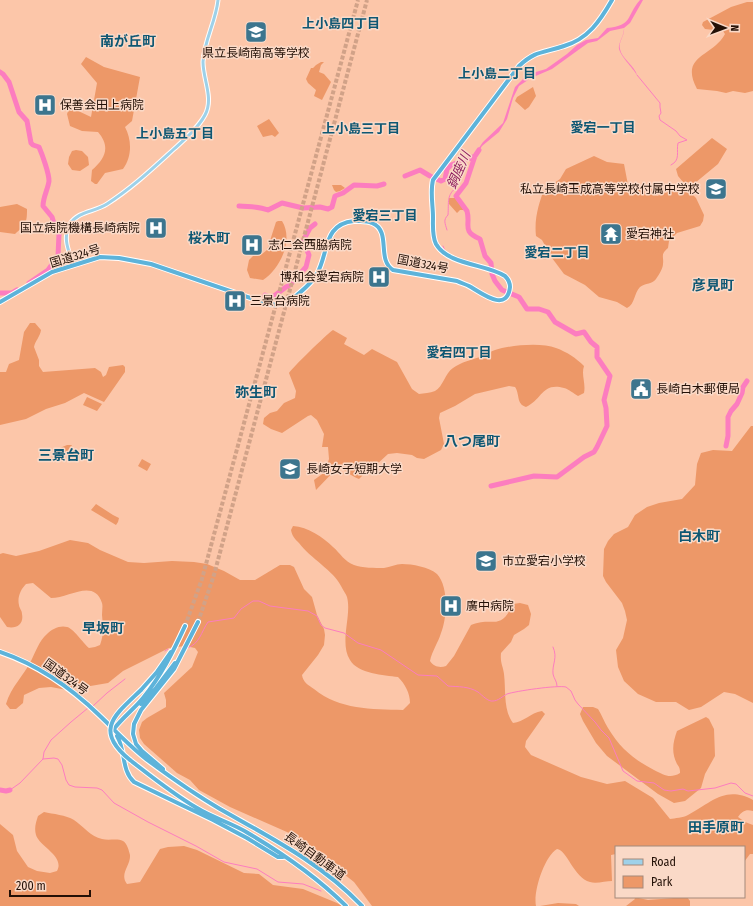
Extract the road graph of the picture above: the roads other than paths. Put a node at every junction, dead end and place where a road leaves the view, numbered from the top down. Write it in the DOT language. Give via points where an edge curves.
graph roads {
  1 [pos="218,0"];
  2 [pos="612,0"];
  3 [pos="73,265"];
  4 [pos="0,302"];
  5 [pos="198,622"];
  6 [pos="185,626"];
  7 [pos="0,652"];
  8 [pos="158,674"];
  9 [pos="164,680"];
  10 [pos="106,722"];
  11 [pos="118,723"];
  12 [pos="113,730"];
  13 [pos="186,786"];
  14 [pos="285,858"];
  15 [pos="346,906"];
  16 [pos="362,906"];
  1 -- 3 [label="main road" via="203,62 209,97 205,116 181,143 130,188 105,206 72,221 66,234 66,241"];
  2 -- 3 [label="highway, 国道324号" via="601,20 580,38 568,45 536,54 519,66 434,179 433,224 437,245 447,255 503,274 510,284 503,299 493,300 462,283 393,270 385,260 381,231 368,221 346,223 334,229 319,270 312,281 291,299 279,305 265,304 137,261 103,256"];
  3 -- 4 [label="highway, 国道324号" via="45,276"];
  5 -- 9 [label="highway"];
  6 -- 8 [label="highway" via="172,655"];
  7 -- 10 [label="highway, 国道324号" via="38,668 78,696"];
  8 -- 11 [label="highway" via="139,702"];
  8 -- 14 [label="highway, bridge" via="118,713 111,726 111,735 119,751 196,808 249,833"];
  9 -- 12 [label="highway"];
  9 -- 13 [label="highway" via="138,715 133,736 142,751"];
  10 -- 11 [label="highway" via="112,725"];
  10 -- 12 [label="highway, 国道324号"];
  11 -- 12 [label="highway"];
  12 -- 13 [label="highway" via="149,761"];
  12 -- 14 [label="highway" via="122,745 127,774 134,782 213,820 278,857"];
  13 -- 16 [label="highway, 長崎自動車道" via="286,846 321,870"];
  14 -- 15 [label="highway, 長崎自動車道"];
}
